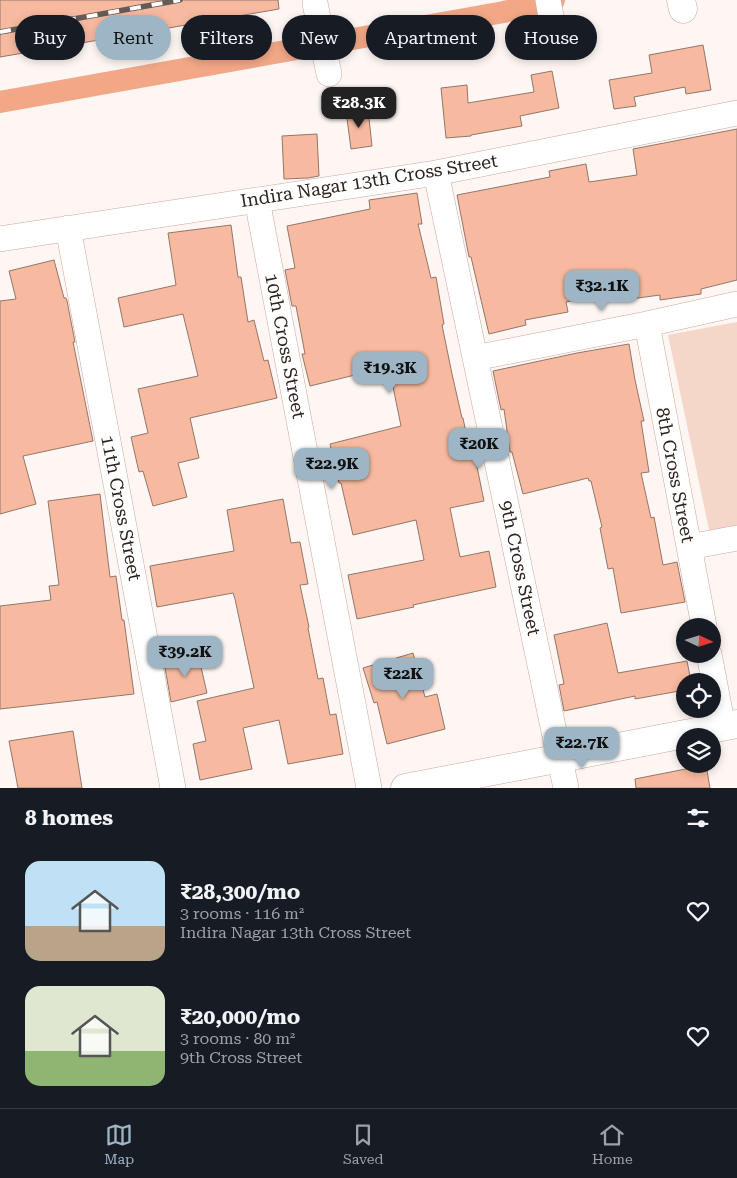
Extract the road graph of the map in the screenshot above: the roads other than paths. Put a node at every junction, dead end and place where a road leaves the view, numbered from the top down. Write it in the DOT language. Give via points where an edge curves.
graph roads {
  1 [pos="548,0"];
  2 [pos="315,3"];
  3 [pos="551,15"];
  4 [pos="329,74"];
  5 [pos="737,113"];
  6 [pos="436,173"];
  7 [pos="257,200"];
  8 [pos="68,228"];
  9 [pos="0,238"];
  10 [pos="737,304"];
  11 [pos="647,324"];
  12 [pos="476,358"];
  13 [pos="737,538"];
  14 [pos="689,548"];
  15 [pos="702,618"];
  16 [pos="712,663"];
  17 [pos="730,725"];
  18 [pos="560,758"];
  19 [pos="173,788"];
  20 [pos="369,788"];
  21 [pos="405,788"];
  22 [pos="566,788"];
  1 -- 3 [label="street"];
  2 -- 4 [label="street"];
  5 -- 6 [label="street, Indira Nagar 13th Cross Street"];
  6 -- 7 [label="street, Indira Nagar 13th Cross Street"];
  6 -- 12 [label="street, 9th Cross Street"];
  7 -- 8 [label="street, Indira Nagar 13th Cross Street"];
  7 -- 20 [label="street, 10th Cross Street"];
  8 -- 9 [label="street, Indira Nagar 13th Cross Street"];
  8 -- 19 [label="street, 11th Cross Street"];
  10 -- 11 [label="street"];
  11 -- 12 [label="street"];
  11 -- 14 [label="street, 8th Cross Street"];
  12 -- 18 [label="street, 9th Cross Street"];
  13 -- 14 [label="street"];
  14 -- 15 [label="street, 8th Cross Street"];
  16 -- 17 [label="street"];
  17 -- 18 [label="street"];
  18 -- 21 [label="street"];
  18 -- 22 [label="street, 9th Cross Street"];
}
